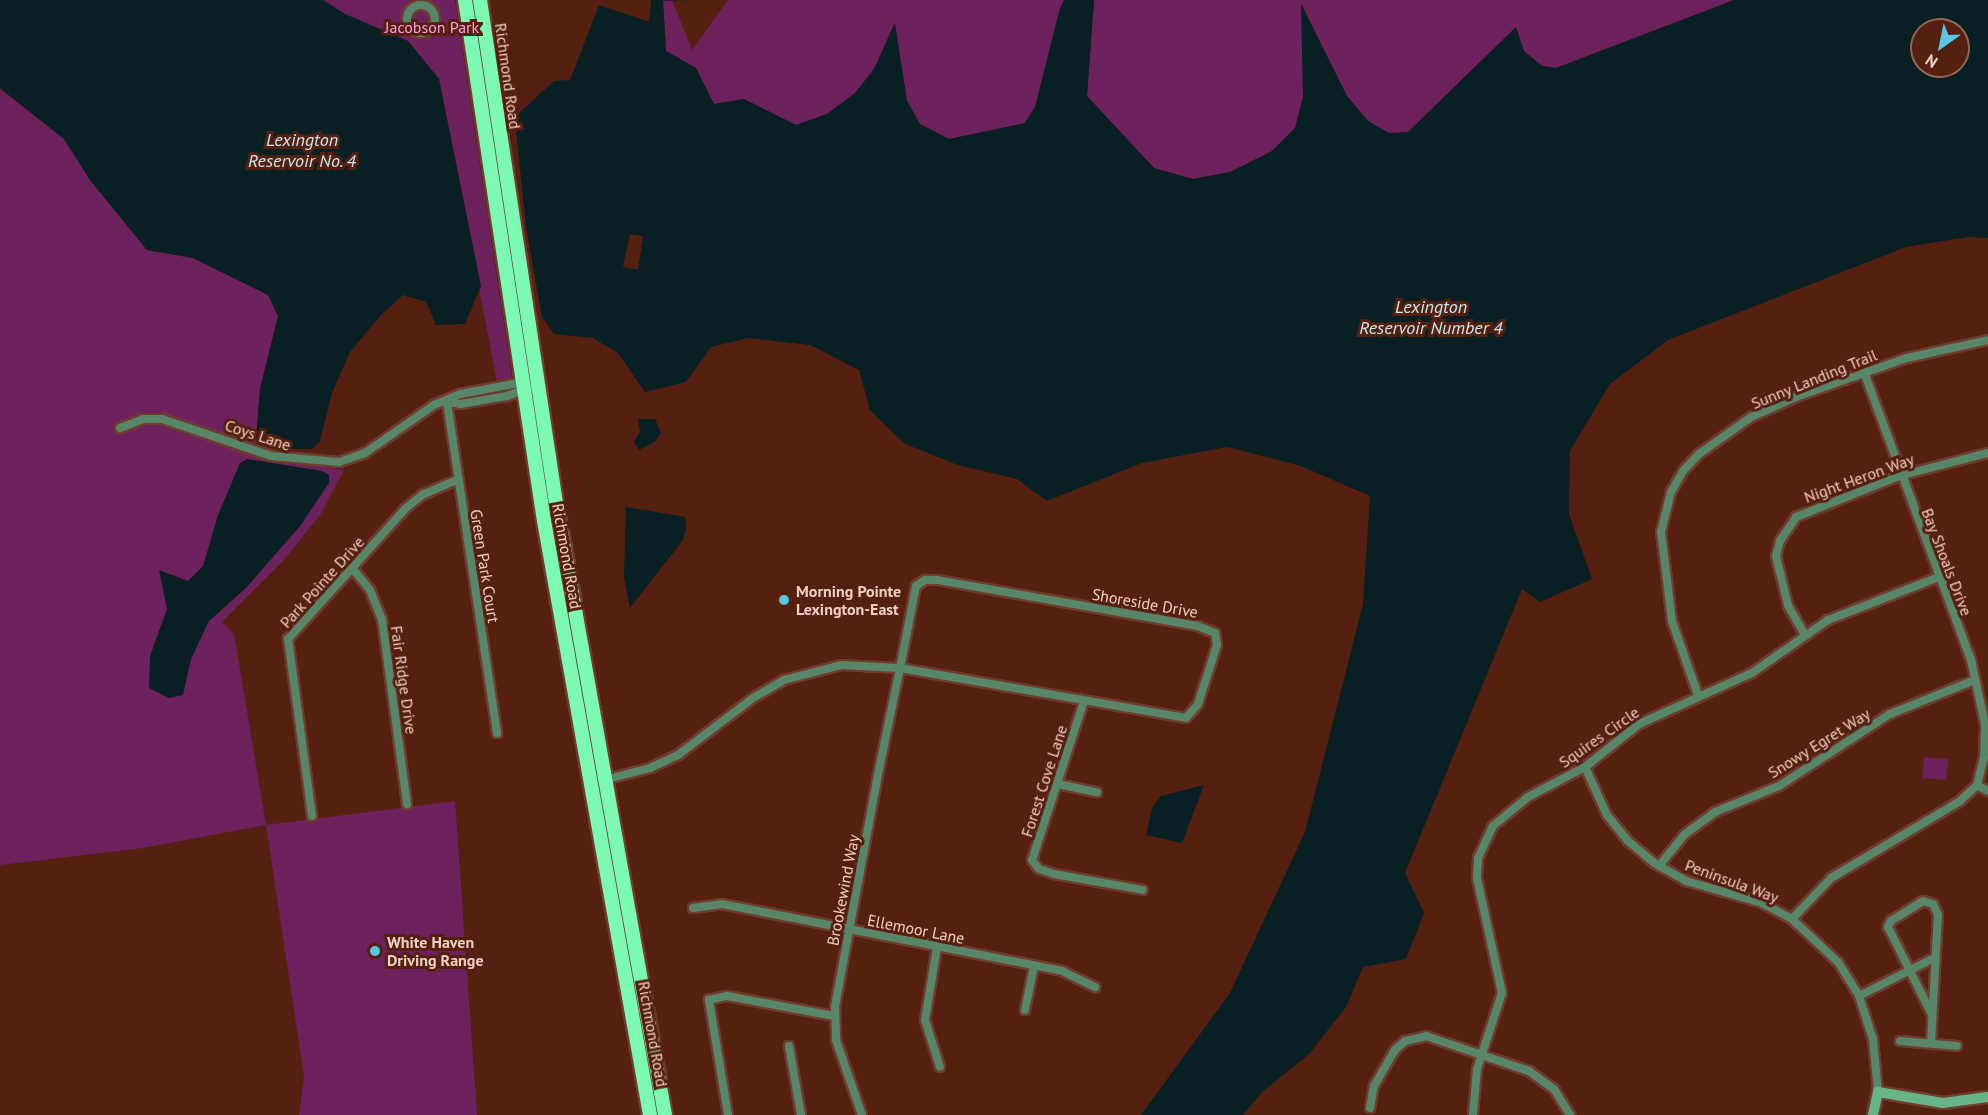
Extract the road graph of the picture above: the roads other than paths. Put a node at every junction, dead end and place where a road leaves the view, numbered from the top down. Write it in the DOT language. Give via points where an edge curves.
graph roads {
  1 [pos="465,0"];
  2 [pos="480,0"];
  3 [pos="1988,340"];
  4 [pos="1864,373"];
  5 [pos="537,385"];
  6 [pos="523,387"];
  7 [pos="447,402"];
  8 [pos="120,428"];
  9 [pos="1988,453"];
  10 [pos="1899,476"];
  11 [pos="459,479"];
  12 [pos="353,568"];
  13 [pos="1939,577"];
  14 [pos="1805,635"];
  15 [pos="900,668"];
  16 [pos="1976,680"];
  17 [pos="1698,695"];
  18 [pos="1084,701"];
  19 [pos="497,734"];
  20 [pos="1585,767"];
  21 [pos="597,781"];
  22 [pos="1058,784"];
  23 [pos="1977,785"];
  24 [pos="1988,791"];
  25 [pos="1097,792"];
  26 [pos="407,804"];
  27 [pos="312,816"];
  28 [pos="1659,866"];
  29 [pos="1143,890"];
  30 [pos="693,908"];
  31 [pos="1792,919"];
  32 [pos="849,929"];
  33 [pos="937,947"];
  34 [pos="1934,958"];
  35 [pos="1034,966"];
  36 [pos="1911,969"];
  37 [pos="1095,987"];
  38 [pos="1859,996"];
  39 [pos="1025,1010"];
  40 [pos="1931,1013"];
  41 [pos="834,1016"];
  42 [pos="1900,1041"];
  43 [pos="1931,1043"];
  44 [pos="789,1046"];
  45 [pos="1957,1046"];
  46 [pos="1482,1053"];
  47 [pos="940,1066"];
  48 [pos="1878,1092"];
  49 [pos="1988,1097"];
  50 [pos="1370,1108"];
  51 [pos="650,1115"];
  52 [pos="664,1115"];
  53 [pos="728,1115"];
  54 [pos="801,1115"];
  55 [pos="862,1115"];
  56 [pos="1473,1115"];
  57 [pos="1570,1115"];
  58 [pos="1873,1115"];
  1 -- 6 [label="highway, Richmond Road"];
  2 -- 5 [label="highway, Richmond Road"];
  3 -- 4 [label="street, Sunny Landing Trail" via="1907,358"];
  4 -- 10 [label="street, Bay Shoals Drive"];
  4 -- 17 [label="street, Sunny Landing Trail" via="1751,417 1699,454 1671,492 1661,532 1663,555 1677,641"];
  5 -- 6 [label="street, Coys Lane"];
  5 -- 21 [label="highway, Richmond Road"];
  6 -- 7 [label="street, Coys Lane" via="460,394"];
  6 -- 21 [label="highway, Richmond Road"];
  7 -- 8 [label="street, Coys Lane" via="419,413 365,453 330,463 270,456 162,419 143,419"];
  7 -- 11 [label="street, Green Park Court"];
  9 -- 10 [label="street, Night Heron Way"];
  10 -- 13 [label="street, Bay Shoals Drive"];
  10 -- 14 [label="street, Night Heron Way" via="1804,511 1786,528 1777,567 1788,605"];
  11 -- 12 [label="street, Park Pointe Drive" via="416,499"];
  11 -- 19 [label="street, Green Park Court"];
  12 -- 26 [label="street, Fair Ridge Drive" via="370,590 382,619"];
  12 -- 27 [label="street, Park Pointe Drive" via="288,639"];
  13 -- 14 [label="street, Squires Circle" via="1828,620"];
  13 -- 16 [label="street, Bay Shoals Drive"];
  14 -- 17 [label="street, Squires Circle" via="1752,673"];
  15 -- 18 [label="street, Shoreside Drive"];
  15 -- 18 [label="street, Shoreside Drive" via="916,586 926,580 1198,626 1217,636 1198,704 1189,718"];
  15 -- 21 [label="street, Shoreside Drive" via="841,665 797,675 753,698 671,759"];
  15 -- 32 [label="street, Brookewind Way"];
  16 -- 23 [label="street, Bay Shoals Drive" via="1985,724 1984,757"];
  16 -- 28 [label="street, Snowy Egret Way" via="1890,714 1779,786 1709,815 1685,834"];
  17 -- 20 [label="street, Squires Circle" via="1639,724"];
  18 -- 22 [label="street, Forest Cove Lane"];
  20 -- 28 [label="street, Peninsula Way" via="1618,829"];
  20 -- 46 [label="street, Squires Circle" via="1506,812 1485,839 1478,858 1479,895 1499,966 1502,993"];
  21 -- 51 [label="highway, Richmond Road"];
  21 -- 52 [label="highway, Richmond Road"];
  22 -- 25 [label="street"];
  22 -- 29 [label="street, Forest Cove Lane" via="1033,864 1054,874"];
  23 -- 24 [label="street"];
  23 -- 31 [label="street" via="1960,801 1831,878"];
  28 -- 31 [label="street, Peninsula Way" via="1686,881 1762,903"];
  30 -- 32 [label="street, Ellemoor Lane" via="722,904"];
  31 -- 38 [label="street, Peninsula Way" via="1838,962"];
  32 -- 33 [label="street, Ellemoor Lane"];
  32 -- 41 [label="street, Brookewind Way"];
  33 -- 35 [label="street, Ellemoor Lane"];
  33 -- 47 [label="street" via="925,1020"];
  34 -- 36 [label="street"];
  34 -- 36 [label="street" via="1938,915 1933,904 1923,901 1888,924 1891,938"];
  34 -- 40 [label="street"];
  35 -- 37 [label="street, Ellemoor Lane" via="1074,974"];
  35 -- 39 [label="street"];
  36 -- 38 [label="street"];
  36 -- 40 [label="street"];
  38 -- 48 [label="street, Peninsula Way" via="1873,1039"];
  40 -- 43 [label="street"];
  41 -- 53 [label="street" via="734,997 710,1000"];
  41 -- 55 [label="street, Brookewind Way" via="838,1048"];
  42 -- 43 [label="street"];
  43 -- 45 [label="street"];
  44 -- 54 [label="street"];
  46 -- 50 [label="street" via="1426,1036 1405,1041 1374,1086"];
  46 -- 56 [label="street, Squires Circle" via="1474,1084"];
  46 -- 57 [label="street" via="1543,1079"];
  48 -- 49 [label="street" via="1943,1103"];
  48 -- 58 [label="street"];
}
